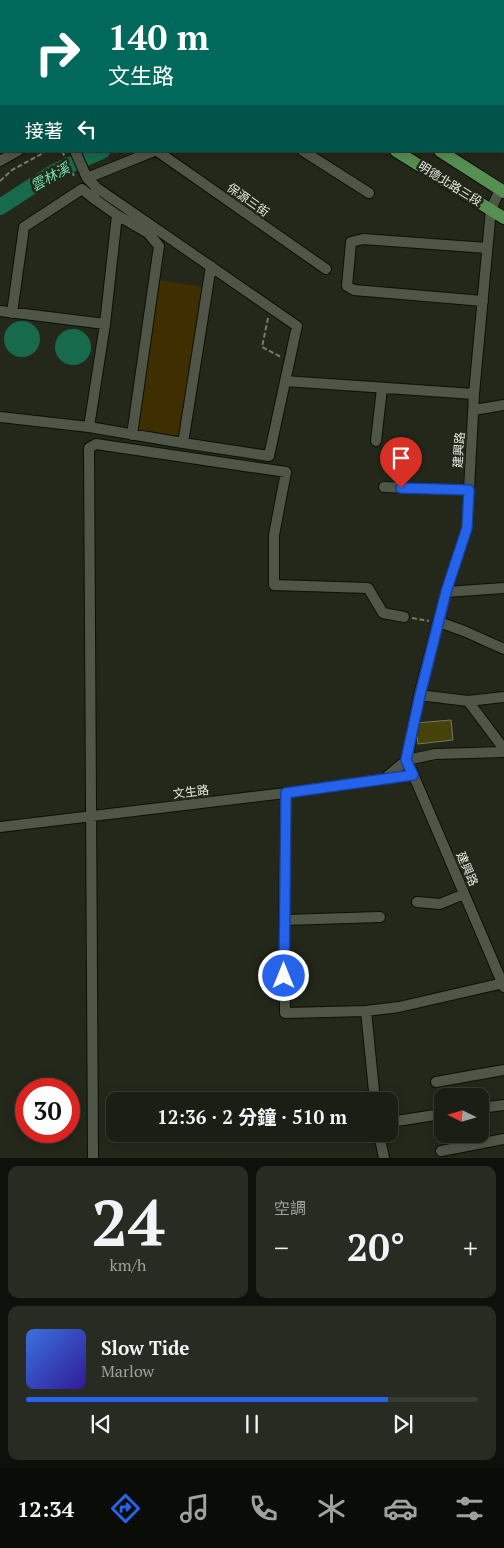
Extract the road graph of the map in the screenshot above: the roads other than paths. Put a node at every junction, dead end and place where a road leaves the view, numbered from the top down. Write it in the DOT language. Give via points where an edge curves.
graph roads {
  1 [pos="16,152"];
  2 [pos="75,152"];
  3 [pos="152,152"];
  4 [pos="156,152"];
  5 [pos="305,152"];
  6 [pos="398,152"];
  7 [pos="442,152"];
  8 [pos="0,160"];
  9 [pos="82,176"];
  10 [pos="97,188"];
  11 [pos="502,191"];
  12 [pos="369,193"];
  13 [pos="93,198"];
  14 [pos="491,209"];
  15 [pos="117,215"];
  16 [pos="504,218"];
  17 [pos="487,248"];
  18 [pos="211,266"];
  19 [pos="326,269"];
  20 [pos="483,301"];
  21 [pos="0,312"];
  22 [pos="12,313"];
  23 [pos="106,324"];
  24 [pos="285,381"];
  25 [pos="382,388"];
  26 [pos="474,394"];
  27 [pos="504,404"];
  28 [pos="474,410"];
  29 [pos="0,417"];
  30 [pos="89,427"];
  31 [pos="132,435"];
  32 [pos="376,441"];
  33 [pos="183,443"];
  34 [pos="384,487"];
  35 [pos="469,490"];
  36 [pos="504,588"];
  37 [pos="446,592"];
  38 [pos="404,617"];
  39 [pos="439,622"];
  40 [pos="504,649"];
  41 [pos="420,695"];
  42 [pos="504,697"];
  43 [pos="468,701"];
  44 [pos="504,750"];
  45 [pos="406,760"];
  46 [pos="413,775"];
  47 [pos="386,778"];
  48 [pos="286,793"];
  49 [pos="91,817"];
  50 [pos="0,827"];
  51 [pos="464,894"];
  52 [pos="417,902"];
  53 [pos="380,917"];
  54 [pos="284,920"];
  55 [pos="501,972"];
  56 [pos="503,985"];
  57 [pos="366,1011"];
  58 [pos="504,1070"];
  59 [pos="436,1082"];
  60 [pos="374,1092"];
  61 [pos="504,1105"];
  62 [pos="489,1107"];
  63 [pos="434,1115"];
  64 [pos="398,1121"];
  65 [pos="504,1139"];
  66 [pos="381,1142"];
  67 [pos="441,1151"];
  68 [pos="92,1158"];
  69 [pos="384,1158"];
  1 -- 8 [label="street"];
  2 -- 9 [label="street"];
  3 -- 9 [label="street"];
  4 -- 19 [label="street, 保源三街"];
  5 -- 12 [label="street"];
  6 -- 14 [label="main road, 明德北路三段"];
  7 -- 11 [label="main road, 明德北路三段"];
  9 -- 10 [label="street"];
  10 -- 13 [label="street"];
  10 -- 18 [label="street"];
  11 -- 14 [label="street, 建興路"];
  13 -- 15 [label="street"];
  13 -- 22 [label="street" via="82,190 24,226"];
  14 -- 16 [label="main road, 明德北路三段"];
  14 -- 17 [label="street, 建興路"];
  15 -- 23 [label="street"];
  15 -- 31 [label="street" via="148,233 159,246"];
  17 -- 20 [label="street, 建興路"];
  17 -- 20 [label="street" via="363,240 351,242 347,286 354,290"];
  18 -- 24 [label="street" via="297,326"];
  18 -- 33 [label="street"];
  20 -- 26 [label="street, 建興路"];
  21 -- 22 [label="street"];
  22 -- 23 [label="street"];
  23 -- 30 [label="street"];
  24 -- 25 [label="street"];
  24 -- 33 [label="street" via="269,456"];
  25 -- 26 [label="street"];
  25 -- 32 [label="street"];
  26 -- 28 [label="street, 建興路"];
  27 -- 28 [label="street"];
  28 -- 35 [label="street, 建興路"];
  29 -- 30 [label="street"];
  30 -- 31 [label="street"];
  31 -- 33 [label="street"];
  34 -- 35 [label="street"];
  35 -- 37 [label="street, 建興路" via="467,528"];
  36 -- 37 [label="street"];
  37 -- 39 [label="street, 建興路"];
  38 -- 49 [label="street" via="383,613 368,588 274,585 274,535 286,472 96,444 89,448"];
  39 -- 40 [label="street"];
  39 -- 41 [label="street, 建興路"];
  41 -- 43 [label="street"];
  41 -- 45 [label="street, 建興路"];
  42 -- 43 [label="street"];
  43 -- 44 [label="street"];
  44 -- 45 [label="street" via="435,754"];
  45 -- 46 [label="street, 建興路"];
  45 -- 47 [label="street"];
  46 -- 47 [label="street, 文生路"];
  46 -- 51 [label="street, 建興路"];
  47 -- 48 [label="street, 文生路"];
  48 -- 49 [label="street, 文生路"];
  48 -- 54 [label="street"];
  49 -- 50 [label="street, 文生路"];
  49 -- 68 [label="street"];
  51 -- 52 [label="street" via="440,904"];
  51 -- 55 [label="street, 建興路"];
  53 -- 54 [label="street"];
  54 -- 57 [label="street" via="284,1012"];
  55 -- 56 [label="street, 建興路"];
  56 -- 57 [label="street"];
  57 -- 60 [label="street"];
  58 -- 59 [label="street"];
  61 -- 62 [label="street"];
  63 -- 64 [label="street"];
  65 -- 67 [label="street"];
  66 -- 69 [label="street"];
}
